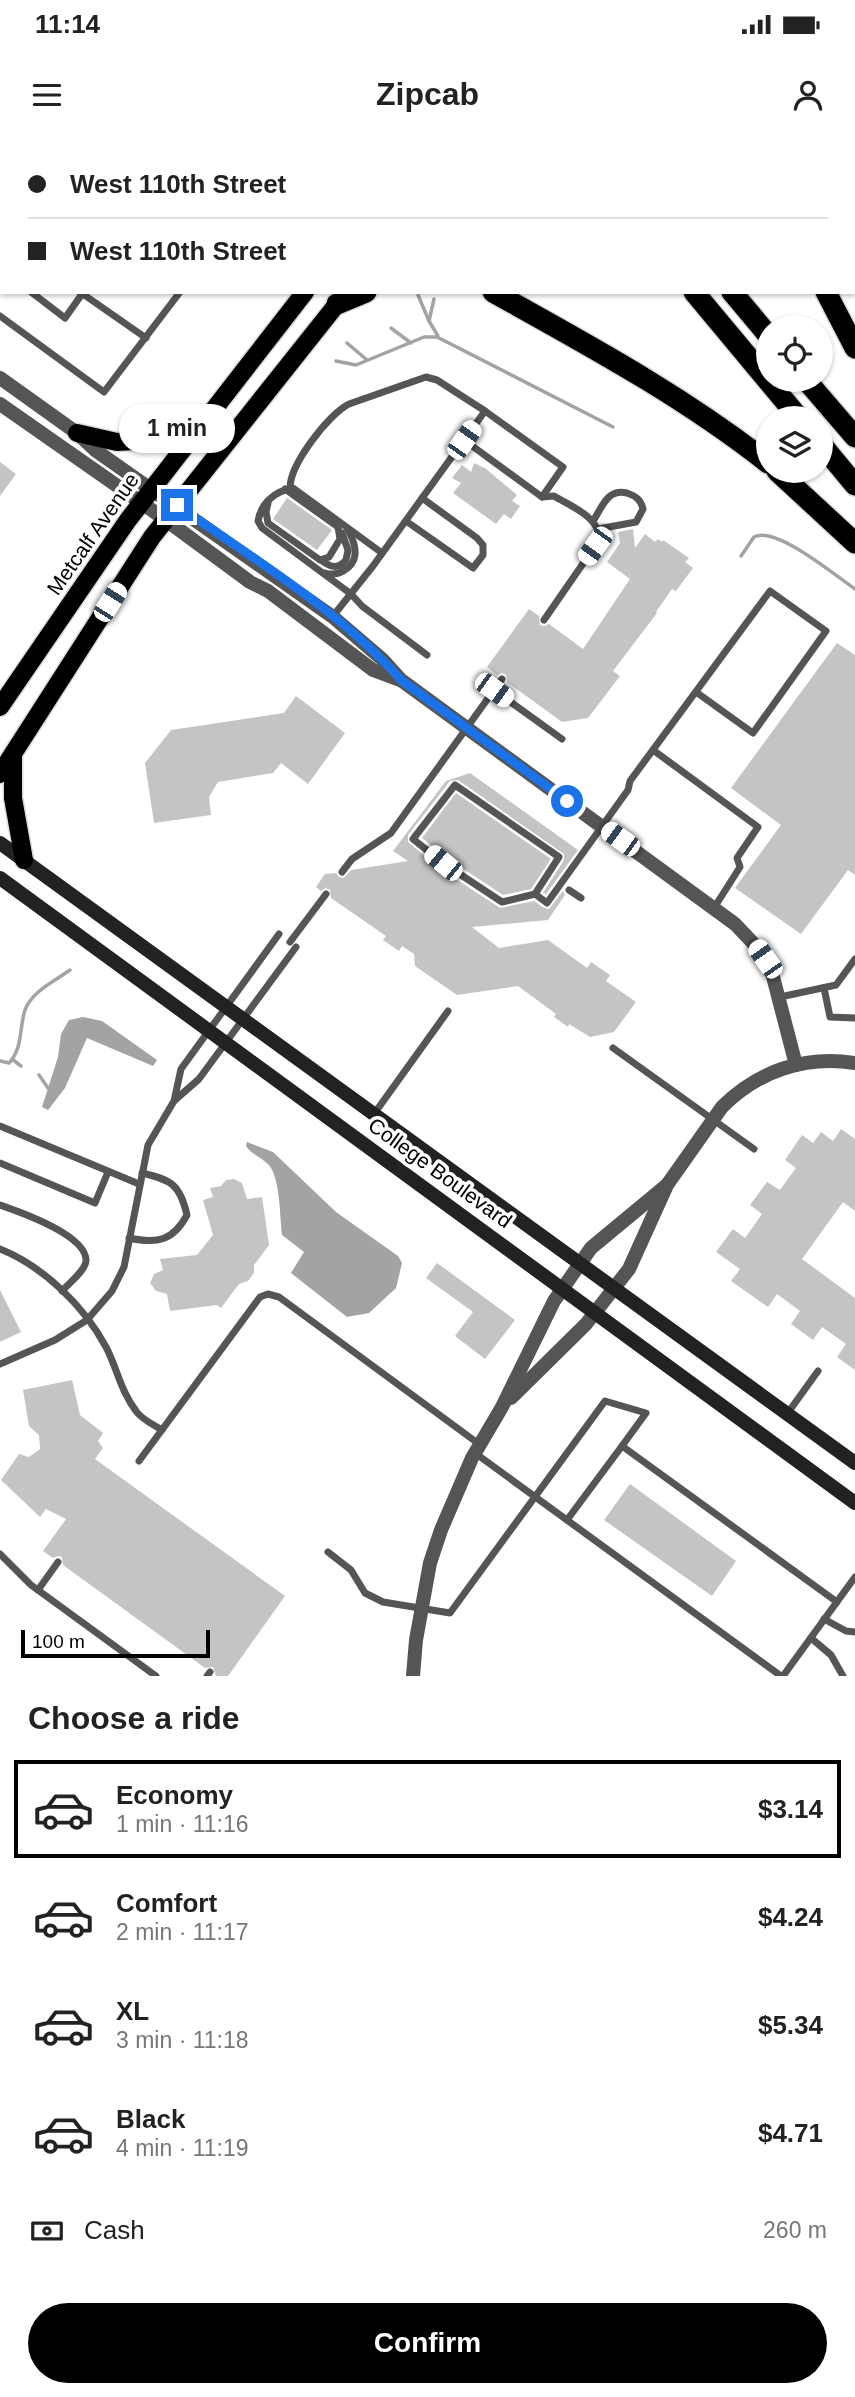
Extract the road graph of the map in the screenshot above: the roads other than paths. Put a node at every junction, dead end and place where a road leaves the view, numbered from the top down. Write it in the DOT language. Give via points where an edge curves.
graph roads {
  1 [pos="34,294"];
  2 [pos="80,294"];
  3 [pos="82,294"];
  4 [pos="179,294"];
  5 [pos="303,294"];
  6 [pos="496,294"];
  7 [pos="696,294"];
  8 [pos="734,294"];
  9 [pos="828,294"];
  10 [pos="342,298"];
  11 [pos="0,316"];
  12 [pos="756,321"];
  13 [pos="146,338"];
  14 [pos="855,348"];
  15 [pos="0,378"];
  16 [pos="816,392"];
  17 [pos="0,404"];
  18 [pos="789,406"];
  19 [pos="485,411"];
  20 [pos="204,421"];
  21 [pos="77,433"];
  22 [pos="855,437"];
  23 [pos="464,440"];
  24 [pos="756,454"];
  25 [pos="833,458"];
  26 [pos="790,483"];
  27 [pos="855,485"];
  28 [pos="288,489"];
  29 [pos="147,496"];
  30 [pos="542,497"];
  31 [pos="422,498"];
  32 [pos="268,499"];
  33 [pos="171,512"];
  34 [pos="406,521"];
  35 [pos="593,521"];
  36 [pos="342,528"];
  37 [pos="598,529"];
  38 [pos="855,543"];
  39 [pos="383,553"];
  40 [pos="320,560"];
  41 [pos="321,572"];
  42 [pos="351,594"];
  43 [pos="333,617"];
  44 [pos="544,620"];
  45 [pos="428,655"];
  46 [pos="502,678"];
  47 [pos="401,680"];
  48 [pos="494,690"];
  49 [pos="696,692"];
  50 [pos="0,707"];
  51 [pos="466,728"];
  52 [pos="562,739"];
  53 [pos="653,750"];
  54 [pos="13,754"];
  55 [pos="0,774"];
  56 [pos="602,826"];
  57 [pos="0,843"];
  58 [pos="24,860"];
  59 [pos="342,872"];
  60 [pos="0,878"];
  61 [pos="569,890"];
  62 [pos="326,894"];
  63 [pos="535,894"];
  64 [pos="581,898"];
  65 [pos="713,908"];
  66 [pos="279,934"];
  67 [pos="855,959"];
  68 [pos="824,988"];
  69 [pos="780,998"];
  70 [pos="226,1007"];
  71 [pos="448,1011"];
  72 [pos="855,1018"];
  73 [pos="242,1019"];
  74 [pos="209,1031"];
  75 [pos="225,1043"];
  76 [pos="612,1048"];
  77 [pos="855,1063"];
  78 [pos="796,1065"];
  79 [pos="174,1101"];
  80 [pos="373,1114"];
  81 [pos="713,1120"];
  82 [pos="0,1126"];
  83 [pos="754,1149"];
  84 [pos="0,1163"];
  85 [pos="108,1172"];
  86 [pos="142,1172"];
  87 [pos="139,1184"];
  88 [pos="667,1185"];
  89 [pos="0,1205"];
  90 [pos="129,1238"];
  91 [pos="0,1249"];
  92 [pos="580,1265"];
  93 [pos="614,1289"];
  94 [pos="564,1290"];
  95 [pos="62,1291"];
  96 [pos="594,1313"];
  97 [pos="87,1320"];
  98 [pos="0,1364"];
  99 [pos="818,1371"];
  100 [pos="502,1407"];
  101 [pos="787,1414"];
  102 [pos="162,1430"];
  103 [pos="622,1446"];
  104 [pos="477,1448"];
  105 [pos="139,1461"];
  106 [pos="855,1463"];
  107 [pos="536,1497"];
  108 [pos="855,1503"];
  109 [pos="567,1520"];
  110 [pos="328,1552"];
  111 [pos="0,1554"];
  112 [pos="58,1562"];
  113 [pos="855,1577"];
  114 [pos="38,1590"];
  115 [pos="837,1602"];
  116 [pos="421,1610"];
  117 [pos="824,1619"];
  118 [pos="855,1632"];
  119 [pos="811,1637"];
  120 [pos="156,1676"];
  121 [pos="413,1676"];
  122 [pos="782,1676"];
  123 [pos="843,1676"];
  1 -- 2 [label="lane" via="65,318"];
  3 -- 13 [label="lane"];
  4 -- 13 [label="lane"];
  5 -- 20 [label="main road, Metcalf Avenue"];
  6 -- 24 [label="highway" via="671,394"];
  7 -- 18 [label="highway"];
  8 -- 12 [label="highway"];
  9 -- 14 [label="highway"];
  10 -- 33 [label="main road"];
  11 -- 13 [label="lane" via="104,392"];
  15 -- 21 [label="street"];
  16 -- 22 [label="highway"];
  17 -- 29 [label="street"];
  19 -- 23 [label="lane"];
  19 -- 28 [label="lane" via="426,377 349,404 302,456"];
  19 -- 30 [label="lane" via="563,467"];
  20 -- 21 [label="main road" via="134,441"];
  20 -- 29 [label="main road, Metcalf Avenue"];
  21 -- 29 [label="street"];
  23 -- 30 [label="lane"];
  23 -- 31 [label="lane"];
  25 -- 27 [label="highway"];
  26 -- 38 [label="highway"];
  28 -- 32 [label="lane"];
  28 -- 36 [label="lane" via="300,491"];
  29 -- 33 [label="street"];
  29 -- 50 [label="main road, Metcalf Avenue"];
  30 -- 35 [label="lane" via="554,496"];
  31 -- 34 [label="lane"];
  31 -- 34 [label="lane" via="477,538 483,555 473,568"];
  32 -- 40 [label="lane" via="268,523"];
  32 -- 41 [label="lane" via="259,514 262,528"];
  33 -- 43 [label="street"];
  33 -- 47 [label="street" via="250,582 373,670"];
  33 -- 54 [label="main road"];
  34 -- 39 [label="lane"];
  35 -- 37 [label="lane"];
  35 -- 37 [label="lane" via="614,493 634,496 642,504 636,522"];
  36 -- 39 [label="lane"];
  36 -- 40 [label="lane" via="334,550"];
  36 -- 40 [label="lane" via="346,560 330,567"];
  36 -- 41 [label="lane" via="353,542 353,560 337,574"];
  37 -- 44 [label="lane" via="600,539"];
  39 -- 42 [label="lane"];
  41 -- 42 [label="lane"];
  42 -- 43 [label="lane"];
  42 -- 45 [label="lane"];
  43 -- 47 [label="street"];
  46 -- 48 [label="lane"];
  47 -- 51 [label="street"];
  48 -- 51 [label="lane"];
  48 -- 52 [label="lane"];
  49 -- 49 [label="lane" via="769,591 826,631 753,733"];
  49 -- 53 [label="lane"];
  51 -- 56 [label="street"];
  51 -- 59 [label="lane" via="391,833 352,859"];
  53 -- 56 [label="lane"];
  53 -- 65 [label="lane" via="758,827 737,858 740,867"];
  54 -- 55 [label="main road"];
  54 -- 58 [label="main road" via="13,798"];
  56 -- 63 [label="lane" via="547,903"];
  56 -- 65 [label="street"];
  57 -- 58 [label="main road, College Boulevard"];
  58 -- 70 [label="main road, College Boulevard"];
  60 -- 74 [label="main road, College Boulevard"];
  61 -- 64 [label="lane"];
  62 -- 73 [label="lane"];
  63 -- 63 [label="lane" via="502,902 413,839 455,785 559,858"];
  65 -- 69 [label="street" via="753,943 771,969"];
  66 -- 70 [label="lane"];
  67 -- 68 [label="lane" via="836,985"];
  68 -- 69 [label="lane"];
  68 -- 72 [label="lane" via="830,1017"];
  69 -- 78 [label="street"];
  70 -- 73 [label="main road, College Boulevard"];
  70 -- 74 [label="lane"];
  71 -- 80 [label="lane"];
  73 -- 75 [label="lane"];
  73 -- 80 [label="main road, College Boulevard"];
  74 -- 75 [label="main road, College Boulevard"];
  74 -- 79 [label="lane" via="181,1069"];
  75 -- 79 [label="lane" via="199,1079"];
  75 -- 94 [label="main road, College Boulevard"];
  76 -- 81 [label="lane"];
  77 -- 78 [label="street" via="827,1060"];
  78 -- 81 [label="street" via="754,1081"];
  79 -- 86 [label="lane" via="148,1145"];
  80 -- 92 [label="main road, College Boulevard"];
  81 -- 83 [label="lane"];
  81 -- 88 [label="street"];
  82 -- 85 [label="lane"];
  84 -- 85 [label="lane" via="95,1203"];
  85 -- 87 [label="lane"];
  86 -- 87 [label="lane"];
  86 -- 90 [label="lane" via="175,1187 183,1195 187,1215 173,1234 163,1239"];
  87 -- 90 [label="lane"];
  88 -- 92 [label="street" via="591,1248"];
  88 -- 93 [label="street" via="629,1269"];
  89 -- 95 [label="lane" via="55,1228 81,1249 85,1265"];
  90 -- 97 [label="lane" via="124,1267 112,1291"];
  91 -- 95 [label="lane"];
  92 -- 93 [label="main road, College Boulevard"];
  92 -- 94 [label="street"];
  93 -- 96 [label="street"];
  93 -- 101 [label="main road, College Boulevard"];
  94 -- 96 [label="main road, College Boulevard"];
  94 -- 100 [label="street" via="554,1301"];
  95 -- 97 [label="lane"];
  96 -- 100 [label="street"];
  96 -- 108 [label="main road, College Boulevard"];
  97 -- 98 [label="lane"];
  97 -- 102 [label="lane" via="106,1347 136,1413"];
  99 -- 101 [label="lane"];
  100 -- 104 [label="street"];
  101 -- 106 [label="main road, College Boulevard"];
  102 -- 104 [label="lane" via="260,1297 268,1294 279,1297"];
  102 -- 105 [label="lane"];
  103 -- 107 [label="lane" via="646,1413 605,1401"];
  103 -- 109 [label="lane"];
  103 -- 115 [label="lane"];
  104 -- 107 [label="lane"];
  104 -- 116 [label="street" via="441,1530"];
  107 -- 109 [label="lane"];
  107 -- 116 [label="lane" via="450,1613"];
  109 -- 122 [label="lane"];
  110 -- 116 [label="lane" via="351,1570 365,1593"];
  111 -- 114 [label="lane"];
  112 -- 114 [label="lane"];
  113 -- 115 [label="lane"];
  114 -- 120 [label="lane"];
  115 -- 117 [label="lane"];
  116 -- 121 [label="street"];
  117 -- 118 [label="lane"];
  117 -- 119 [label="lane"];
  119 -- 122 [label="lane"];
  119 -- 123 [label="lane" via="831,1655"];
}
